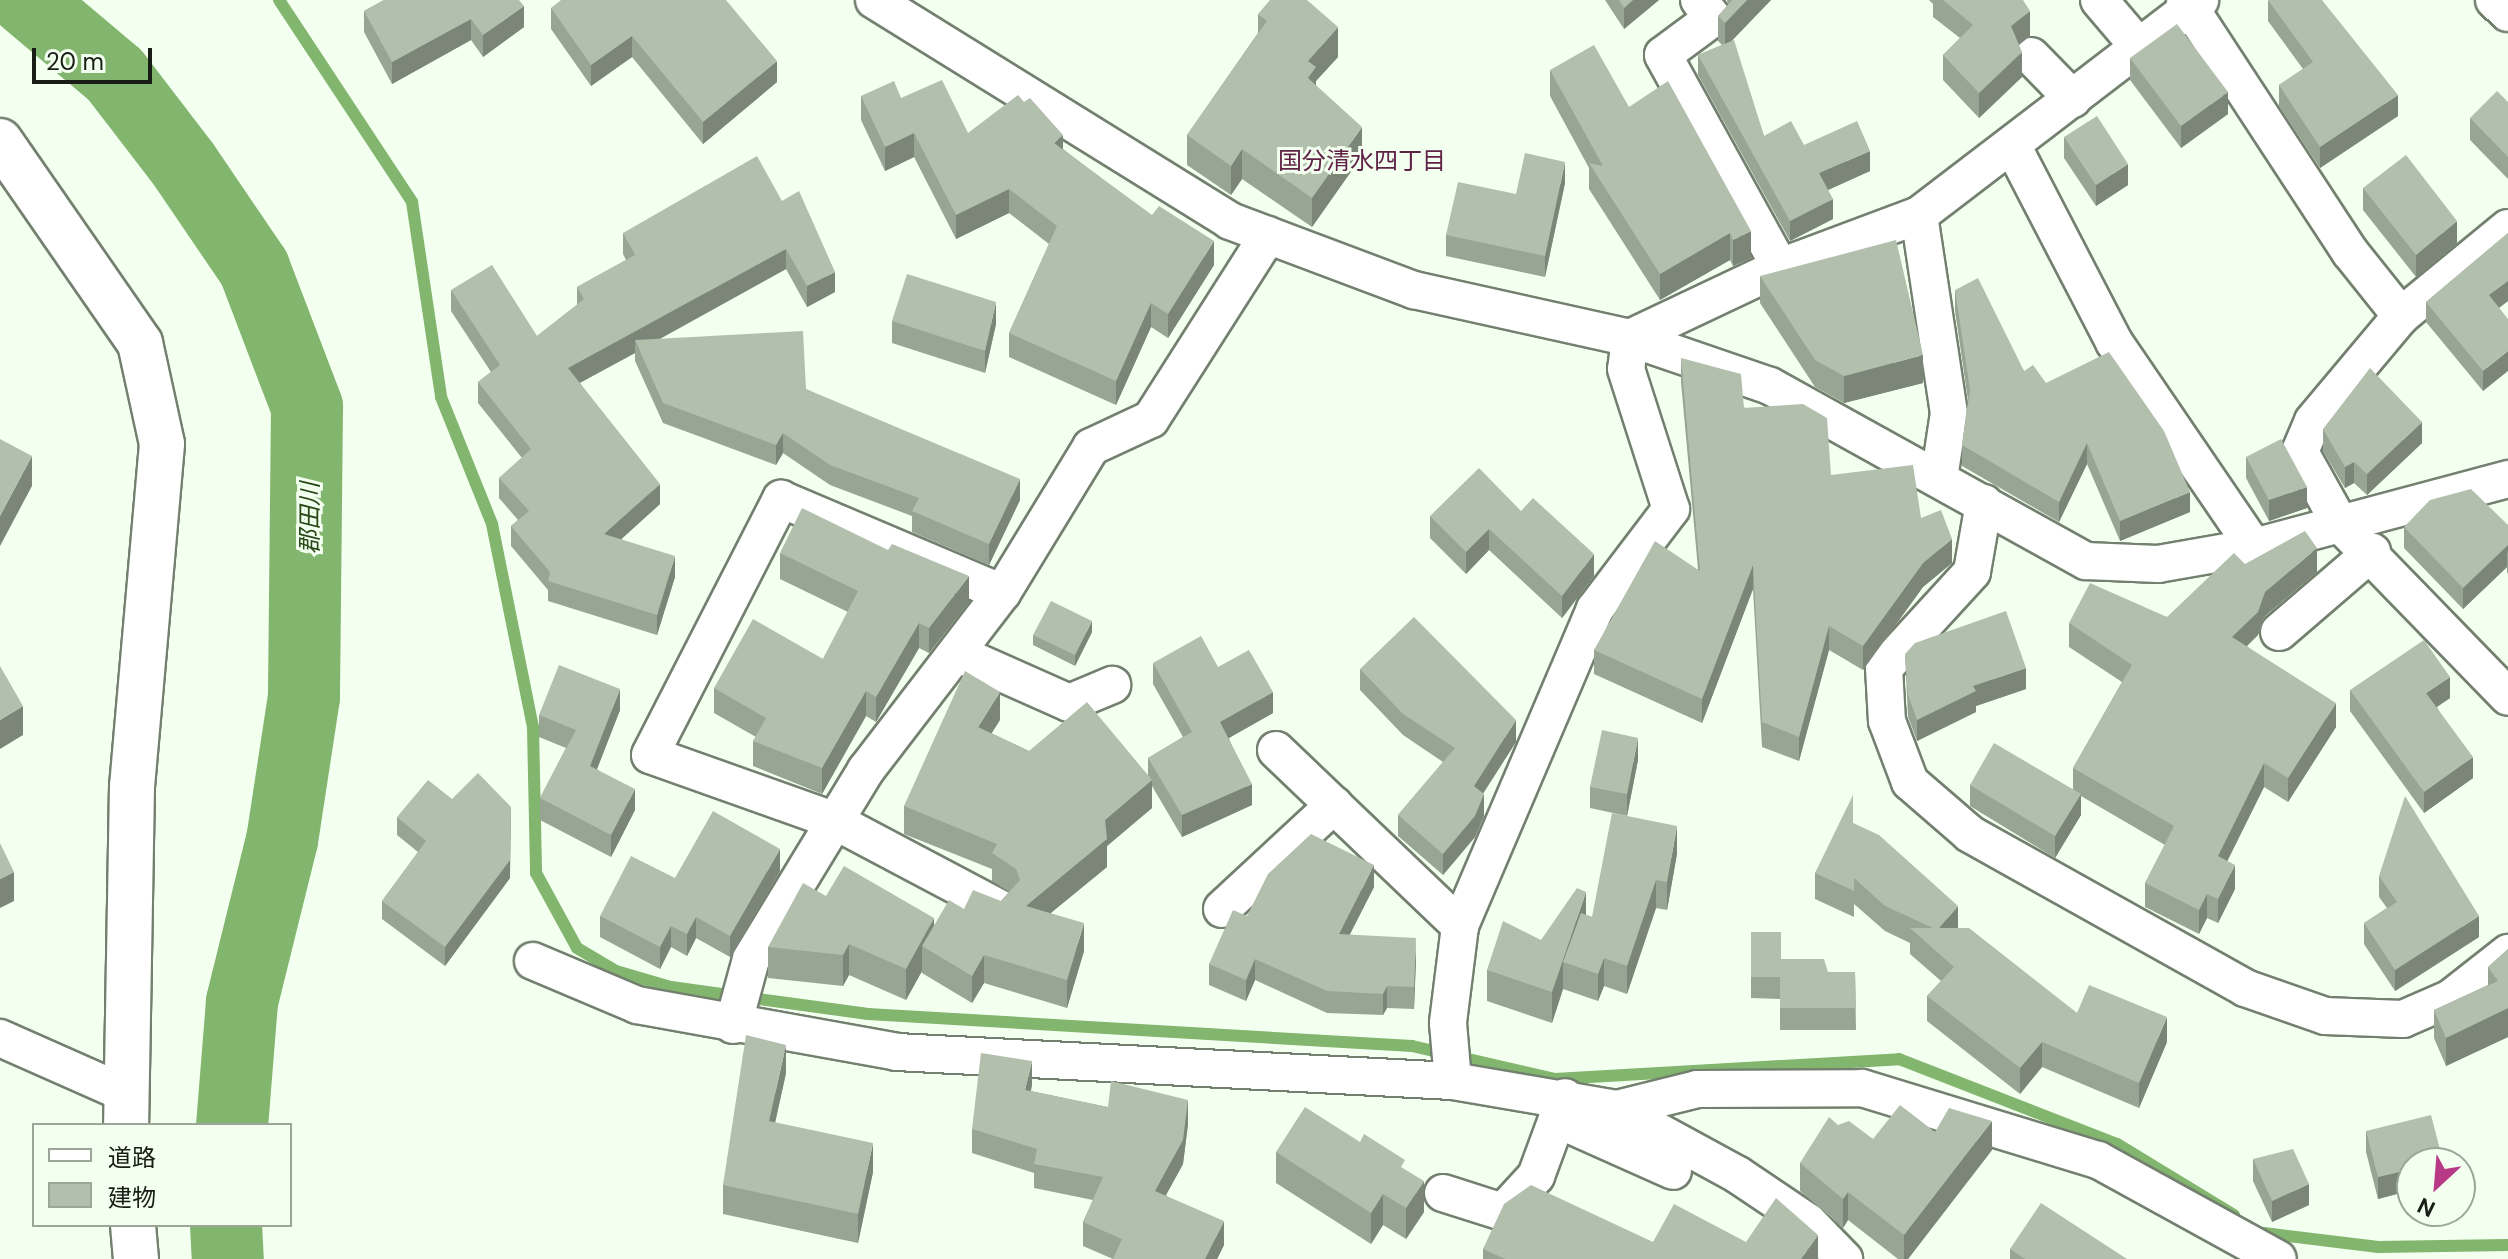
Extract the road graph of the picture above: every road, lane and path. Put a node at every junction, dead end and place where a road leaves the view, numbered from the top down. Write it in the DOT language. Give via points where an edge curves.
graph roads {
  1 [pos="874,0"];
  2 [pos="1699,0"];
  3 [pos="2099,0"];
  4 [pos="2494,0"];
  5 [pos="2192,2"];
  6 [pos="2508,13"];
  7 [pos="2139,47"];
  8 [pos="2031,56"];
  9 [pos="2073,99"];
  10 [pos="0,141"];
  11 [pos="2013,147"];
  12 [pos="1919,215"];
  13 [pos="2508,228"];
  14 [pos="1268,235"];
  15 [pos="1780,267"];
  16 [pos="2401,316"];
  17 [pos="1630,338"];
  18 [pos="1939,478"];
  19 [pos="2508,479"];
  20 [pos="1984,503"];
  21 [pos="2340,524"];
  22 [pos="2254,547"];
  23 [pos="2372,552"];
  24 [pos="1002,593"];
  25 [pos="2279,632"];
  26 [pos="959,654"];
  27 [pos="1112,685"];
  28 [pos="2508,697"];
  29 [pos="1276,750"];
  30 [pos="1334,805"];
  31 [pos="833,820"];
  32 [pos="999,908"];
  33 [pos="1222,909"];
  34 [pos="1460,926"];
  35 [pos="2508,953"];
  36 [pos="533,961"];
  37 [pos="733,1023"];
  38 [pos="0,1038"];
  39 [pos="1452,1080"];
  40 [pos="1561,1108"];
  41 [pos="125,1109"];
  42 [pos="1617,1109"];
  43 [pos="1673,1171"];
  44 [pos="1443,1193"];
  45 [pos="133,1227"];
  46 [pos="136,1259"];
  47 [pos="1844,1259"];
  48 [pos="2278,1259"];
  1 -- 14 [label="street" via="1230,221"];
  2 -- 15 [label="street" via="1713,18 1663,55"];
  3 -- 7 [label="street"];
  4 -- 6 [label="street"];
  5 -- 7 [label="street"];
  5 -- 16 [label="street" via="2350,252"];
  7 -- 9 [label="street"];
  8 -- 9 [label="street"];
  9 -- 11 [label="street"];
  10 -- 41 [label="street" via="140,343 162,444 132,786"];
  11 -- 12 [label="street"];
  11 -- 22 [label="street" via="2114,342"];
  12 -- 15 [label="street"];
  12 -- 18 [label="street" via="1949,413"];
  13 -- 16 [label="street"];
  14 -- 17 [label="street" via="1414,290"];
  14 -- 24 [label="street" via="1151,419 1091,447"];
  15 -- 17 [label="street"];
  16 -- 21 [label="street" via="2313,421 2300,452"];
  17 -- 18 [label="street" via="1770,386"];
  17 -- 34 [label="street" via="1626,369 1671,509 1595,609"];
  18 -- 20 [label="street"];
  19 -- 21 [label="street"];
  20 -- 22 [label="street" via="2086,561 2158,564"];
  20 -- 35 [label="street" via="1972,572 1884,668 1887,721 1910,782 1970,834 2245,988 2325,1016 2403,1019 2451,998"];
  21 -- 22 [label="street"];
  21 -- 23 [label="street"];
  23 -- 25 [label="street"];
  23 -- 28 [label="street"];
  24 -- 26 [label="street"];
  24 -- 31 [label="street" via="781,499 650,755"];
  26 -- 27 [label="street" via="1069,703"];
  26 -- 31 [label="street"];
  29 -- 30 [label="street"];
  30 -- 33 [label="street"];
  30 -- 34 [label="street"];
  31 -- 32 [label="street"];
  31 -- 37 [label="street" via="748,970"];
  34 -- 39 [label="street" via="1449,1027"];
  36 -- 37 [label="street" via="637,1005"];
  37 -- 39 [label="street" via="897,1052"];
  38 -- 41 [label="street"];
  39 -- 40 [label="street"];
  40 -- 42 [label="street"];
  40 -- 43 [label="street"];
  40 -- 44 [label="street" via="1536,1176 1503,1212"];
  42 -- 47 [label="street" via="1738,1175 1808,1222"];
  42 -- 48 [label="street" via="1697,1089 1862,1088 2098,1160"];
  45 -- 46 [label="street"];
}
